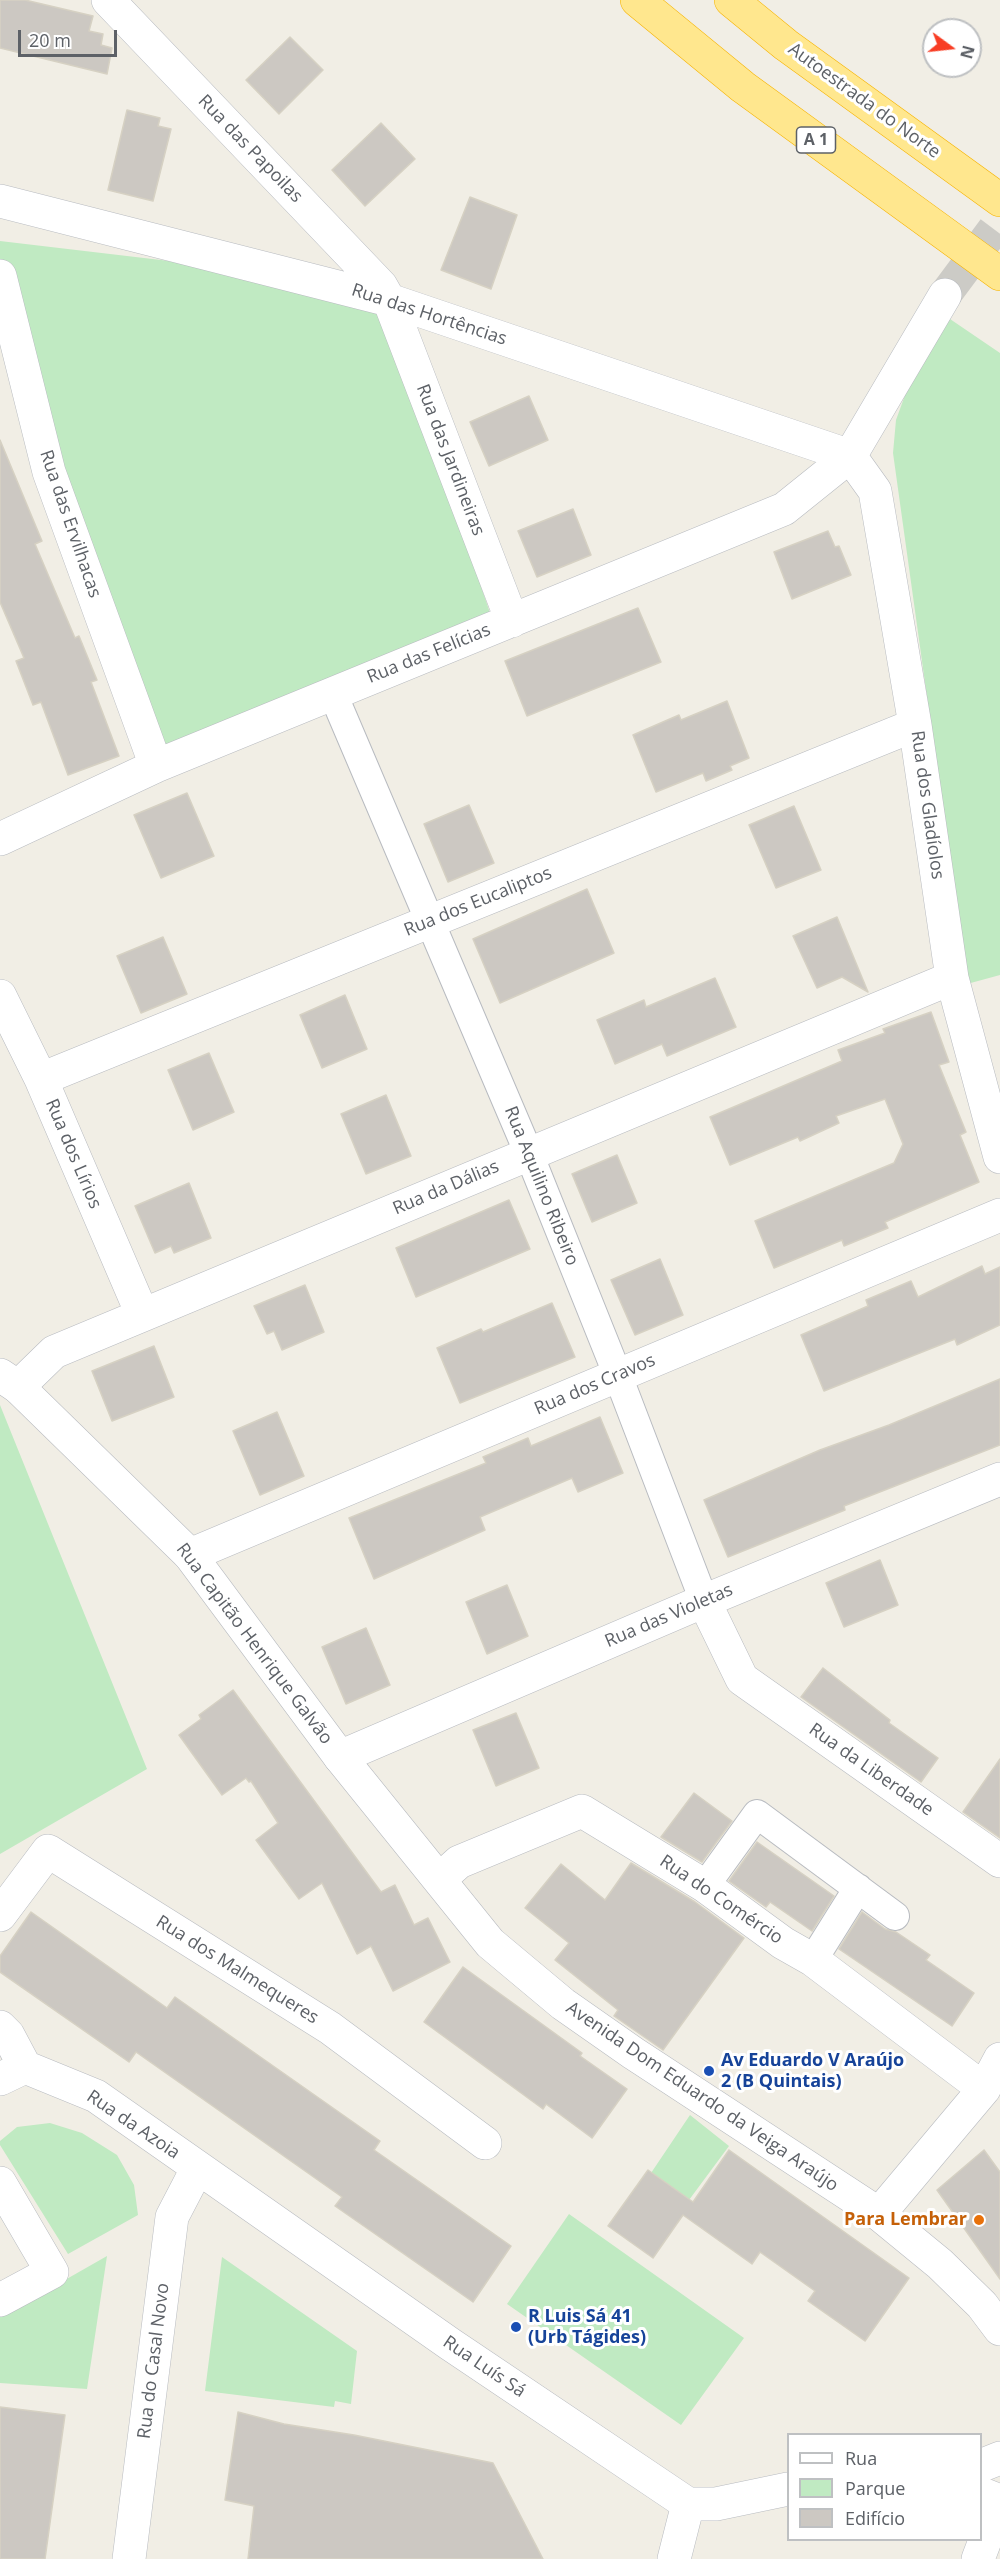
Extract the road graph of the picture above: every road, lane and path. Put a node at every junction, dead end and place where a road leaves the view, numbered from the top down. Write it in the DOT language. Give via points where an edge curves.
graph roads {
  1 [pos="108,0"];
  2 [pos="637,0"];
  3 [pos="731,0"];
  4 [pos="1000,200"];
  5 [pos="0,201"];
  6 [pos="1000,274"];
  7 [pos="0,276"];
  8 [pos="945,295"];
  9 [pos="389,300"];
  10 [pos="850,456"];
  11 [pos="512,621"];
  12 [pos="333,694"];
  13 [pos="915,725"];
  14 [pos="156,766"];
  15 [pos="0,839"];
  16 [pos="430,922"];
  17 [pos="952,978"];
  18 [pos="0,996"];
  19 [pos="41,1079"];
  20 [pos="529,1154"];
  21 [pos="1000,1157"];
  22 [pos="1000,1215"];
  23 [pos="142,1314"];
  24 [pos="618,1376"];
  25 [pos="9,1381"];
  26 [pos="1000,1479"];
  27 [pos="190,1555"];
  28 [pos="704,1601"];
  29 [pos="742,1679"];
  30 [pos="340,1757"];
  31 [pos="1000,1861"];
  32 [pos="440,1879"];
  33 [pos="705,1886"];
  34 [pos="858,1888"];
  35 [pos="0,1915"];
  36 [pos="895,1917"];
  37 [pos="813,1960"];
  38 [pos="0,2027"];
  39 [pos="1000,2059"];
  40 [pos="13,2073"];
  41 [pos="984,2088"];
  42 [pos="485,2144"];
  43 [pos="197,2169"];
  44 [pos="0,2183"];
  45 [pos="879,2214"];
  46 [pos="0,2300"];
  47 [pos="1000,2329"];
  48 [pos="1000,2458"];
  49 [pos="982,2466"];
  50 [pos="787,2489"];
  51 [pos="982,2493"];
  52 [pos="1000,2501"];
  53 [pos="688,2504"];
  54 [pos="129,2559"];
  55 [pos="675,2559"];
  56 [pos="978,2559"];
  1 -- 9 [label="street, Rua das Papoilas" via="381,286"];
  2 -- 6 [label="highway, A 1" via="743,87"];
  3 -- 4 [label="highway, Autoestrada do Norte" via="786,45"];
  5 -- 9 [label="street, Rua das Hortências"];
  7 -- 14 [label="street, Rua das Ervilhacas" via="49,472"];
  8 -- 10 [label="street"];
  9 -- 10 [label="street, Rua das Hortências"];
  9 -- 11 [label="street, Rua das Jardineiras"];
  10 -- 11 [label="street, Rua das Felícias" via="784,509"];
  10 -- 13 [label="street, Rua dos Gladíolos" via="874,491"];
  11 -- 12 [label="street, Rua das Felícias"];
  12 -- 14 [label="street, Rua das Felícias"];
  12 -- 16 [label="street, Rua Aquilino Ribeiro"];
  13 -- 16 [label="street, Rua dos Eucaliptos"];
  13 -- 17 [label="street, Rua dos Gladíolos"];
  14 -- 15 [label="street, Rua das Felícias"];
  16 -- 19 [label="street, Rua dos Eucaliptos"];
  16 -- 20 [label="street, Rua Aquilino Ribeiro"];
  17 -- 20 [label="street, Rua da Dálias"];
  17 -- 21 [label="street, Rua dos Gladíolos"];
  18 -- 19 [label="street, Rua dos Lírios"];
  19 -- 23 [label="street, Rua dos Lírios"];
  20 -- 23 [label="street, Rua da Dálias"];
  20 -- 24 [label="street, Rua Aquilino Ribeiro"];
  22 -- 24 [label="street, Rua dos Cravos"];
  23 -- 25 [label="street, Rua da Dálias" via="54,1352"];
  24 -- 27 [label="street, Rua dos Cravos"];
  24 -- 28 [label="street, Rua Aquilino Ribeiro"];
  25 -- 27 [label="street, Rua Capitão Henrique Galvão"];
  26 -- 28 [label="street, Rua das Violetas"];
  27 -- 30 [label="street, Rua Capitão Henrique Galvão"];
  28 -- 29 [label="street, Rua Aquilino Ribeiro"];
  28 -- 30 [label="street, Rua das Violetas"];
  29 -- 31 [label="street, Rua da Liberdade"];
  30 -- 32 [label="street, Rua Capitão Henrique Galvão"];
  32 -- 33 [label="street, Rua do Comércio" via="459,1862 582,1811"];
  32 -- 45 [label="street, Avenida Dom Eduardo da Veiga Araújo" via="490,1943 563,2004"];
  33 -- 34 [label="street" via="757,1814"];
  33 -- 37 [label="street, Rua do Comércio"];
  34 -- 36 [label="street"];
  34 -- 37 [label="street"];
  35 -- 42 [label="street, Rua dos Malmequeres" via="48,1851 330,2028"];
  37 -- 41 [label="street, Rua do Comércio"];
  38 -- 40 [label="street" via="8,2035"];
  39 -- 41 [label="street"];
  40 -- 43 [label="street, Rua da Azoia" via="96,2096"];
  41 -- 45 [label="street"];
  43 -- 53 [label="street, Rua Luís Sá"];
  43 -- 54 [label="street, Rua do Casal Novo" via="172,2217"];
  44 -- 46 [label="street" via="52,2272"];
  45 -- 47 [label="street, Avenida Dom Eduardo da Veiga Araújo" via="940,2264 982,2305"];
  48 -- 49 [label="street"];
  50 -- 53 [label="street" via="716,2504"];
  51 -- 52 [label="street"];
  52 -- 56 [label="street"];
  53 -- 55 [label="street"];
}
